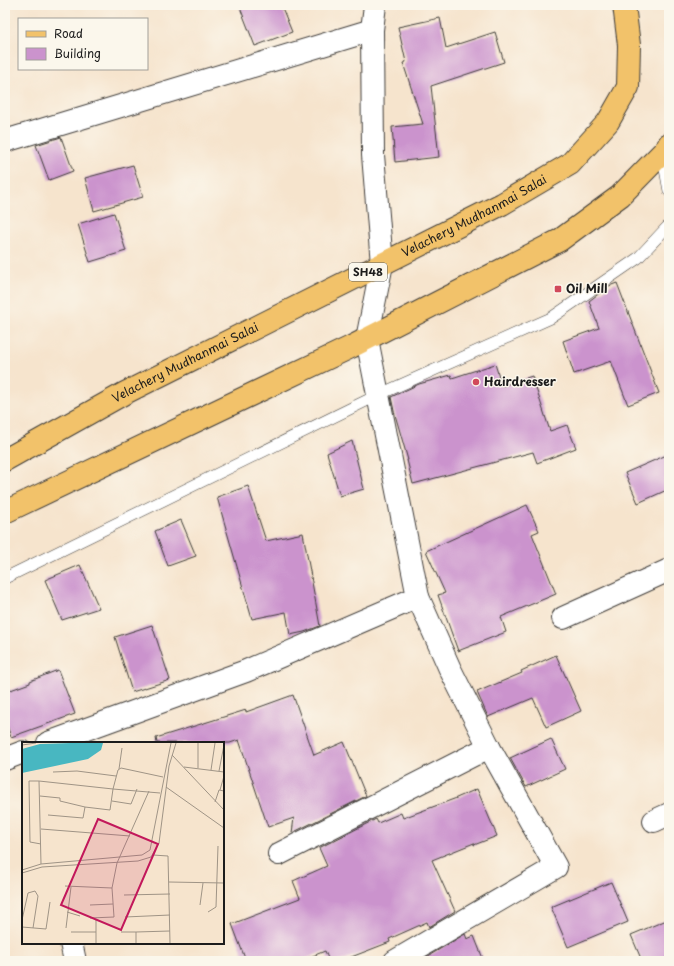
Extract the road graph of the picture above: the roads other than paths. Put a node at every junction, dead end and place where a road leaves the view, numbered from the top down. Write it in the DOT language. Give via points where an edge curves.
graph roads {
  1 [pos="375,5"];
  2 [pos="624,5"];
  3 [pos="372,30"];
  4 [pos="5,141"];
  5 [pos="665,149"];
  6 [pos="669,191"];
  7 [pos="669,225"];
  8 [pos="382,264"];
  9 [pos="367,339"];
  10 [pos="378,395"];
  11 [pos="5,460"];
  12 [pos="5,512"];
  13 [pos="669,570"];
  14 [pos="5,578"];
  15 [pos="418,596"];
  16 [pos="563,618"];
  17 [pos="51,742"];
  18 [pos="489,747"];
  19 [pos="22,752"];
  20 [pos="5,759"];
  21 [pos="279,854"];
  22 [pos="71,944"];
  23 [pos="75,961"];
  24 [pos="395,961"];
  1 -- 3 [label="street"];
  2 -- 8 [label="main road, Velachery Mudhanmai Salai / SH48" via="629,45 628,87 608,122 570,164 502,204"];
  3 -- 4 [label="street"];
  3 -- 8 [label="street" via="373,155"];
  5 -- 6 [label="lane"];
  5 -- 9 [label="main road" via="620,196 560,240"];
  7 -- 10 [label="lane" via="638,258 551,318"];
  8 -- 9 [label="street"];
  8 -- 11 [label="main road, Velachery Mudhanmai Salai / SH48" via="125,393"];
  9 -- 10 [label="street"];
  9 -- 12 [label="main road"];
  10 -- 14 [label="lane"];
  10 -- 15 [label="street"];
  13 -- 16 [label="street"];
  15 -- 17 [label="street" via="246,671"];
  15 -- 18 [label="street" via="450,669"];
  18 -- 21 [label="street"];
  18 -- 24 [label="street" via="556,867"];
  19 -- 20 [label="street"];
  22 -- 23 [label="street"];
}
